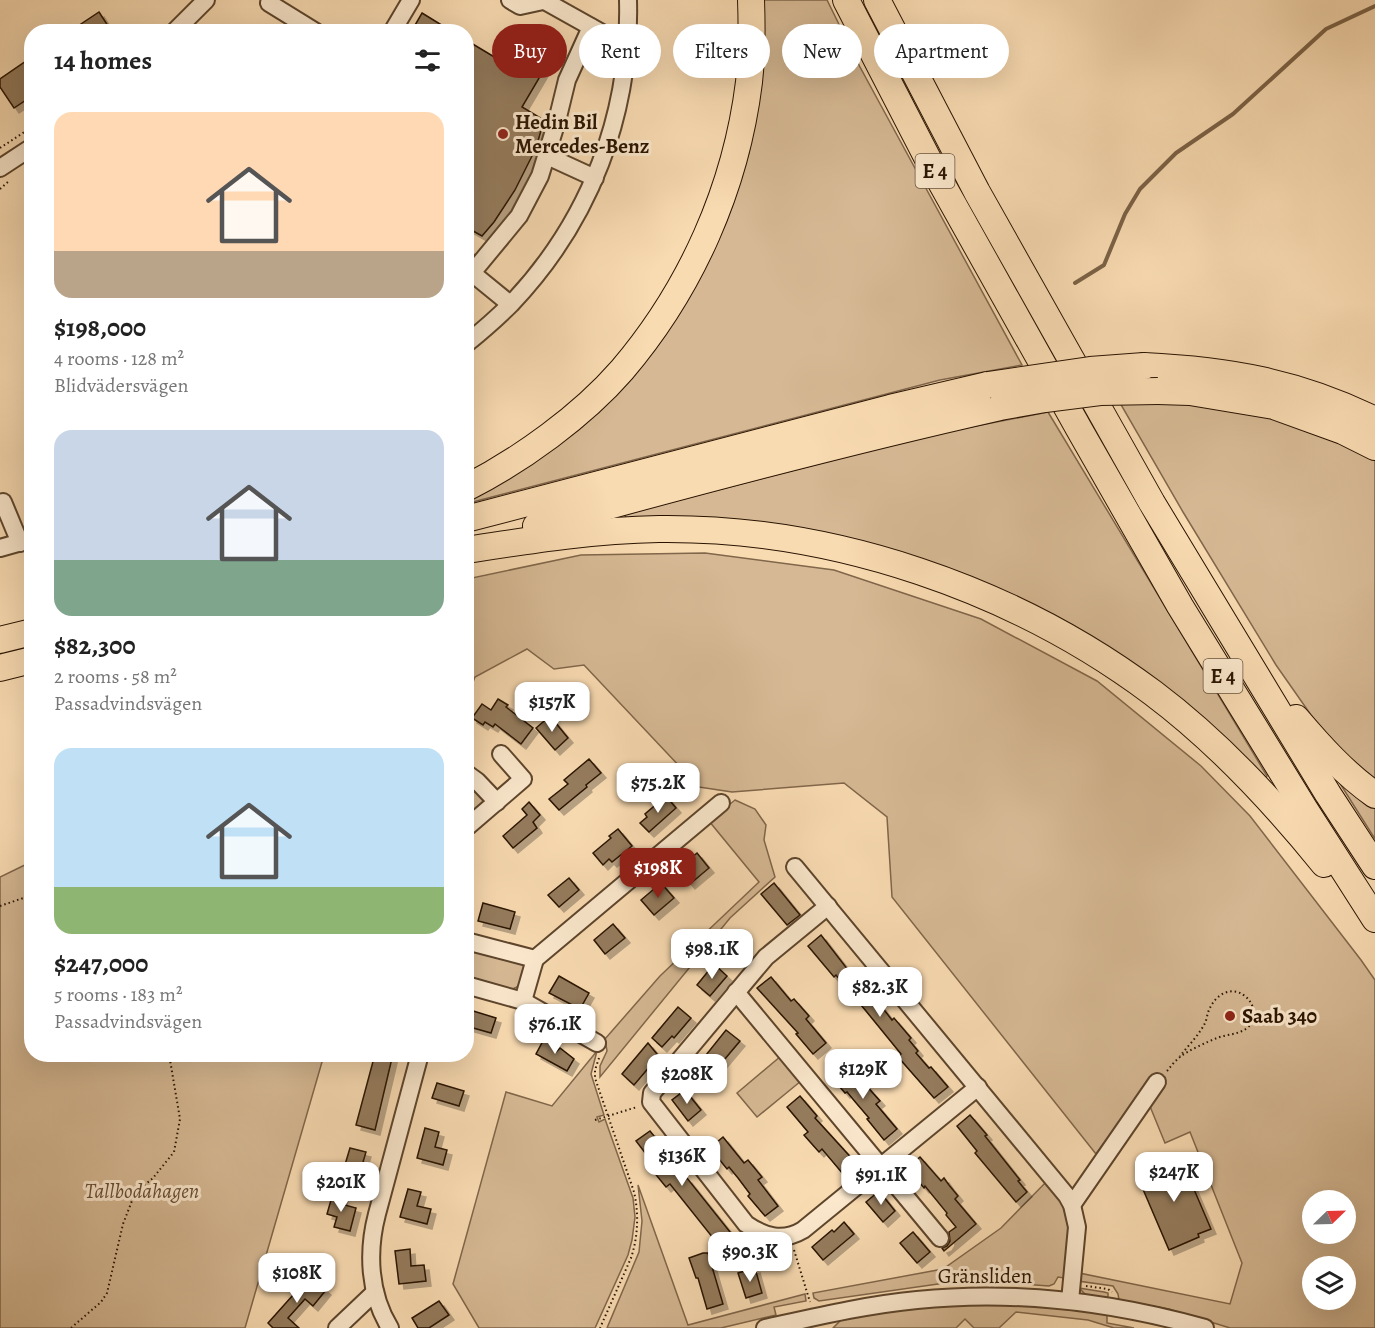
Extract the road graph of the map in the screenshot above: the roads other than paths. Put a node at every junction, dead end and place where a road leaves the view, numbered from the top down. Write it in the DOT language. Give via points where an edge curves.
graph roads {
  1 [pos="206,0"];
  2 [pos="411,0"];
  3 [pos="510,0"];
  4 [pos="543,0"];
  5 [pos="628,0"];
  6 [pos="751,0"];
  7 [pos="846,0"];
  8 [pos="877,0"];
  9 [pos="270,3"];
  10 [pos="182,24"];
  11 [pos="303,24"];
  12 [pos="397,24"];
  13 [pos="586,24"];
  14 [pos="629,24"];
  15 [pos="579,54"];
  16 [pos="623,78"];
  17 [pos="24,152"];
  18 [pos="547,156"];
  19 [pos="0,168"];
  20 [pos="595,178"];
  21 [pos="474,262"];
  22 [pos="474,273"];
  23 [pos="510,304"];
  24 [pos="474,337"];
  25 [pos="1375,420"];
  26 [pos="1375,447"];
  27 [pos="474,483"];
  28 [pos="1,500"];
  29 [pos="474,517"];
  30 [pos="24,538"];
  31 [pos="24,542"];
  32 [pos="474,544"];
  33 [pos="0,548"];
  34 [pos="474,549"];
  35 [pos="24,634"];
  36 [pos="0,640"];
  37 [pos="1246,660"];
  38 [pos="24,662"];
  39 [pos="0,668"];
  40 [pos="501,754"];
  41 [pos="474,779"];
  42 [pos="1375,795"];
  43 [pos="497,802"];
  44 [pos="721,803"];
  45 [pos="474,820"];
  46 [pos="1375,866"];
  47 [pos="795,867"];
  48 [pos="828,906"];
  49 [pos="1375,919"];
  50 [pos="1375,929"];
  51 [pos="474,943"];
  52 [pos="535,958"];
  53 [pos="474,987"];
  54 [pos="736,992"];
  55 [pos="523,1001"];
  56 [pos="597,1043"];
  57 [pos="418,1062"];
  58 [pos="1157,1082"];
  59 [pos="978,1087"];
  60 [pos="881,1167"];
  61 [pos="1072,1205"];
  62 [pos="940,1238"];
  63 [pos="375,1292"];
  64 [pos="1070,1301"];
  65 [pos="814,1317"];
  66 [pos="337,1328"];
  67 [pos="390,1328"];
  68 [pos="765,1328"];
  69 [pos="1205,1328"];
  1 -- 10 [label="street"];
  2 -- 12 [label="street"];
  3 -- 4 [label="street" via="520,6"];
  4 -- 13 [label="street"];
  5 -- 14 [label="street"];
  6 -- 27 [label="highway" via="749,81 740,135 707,235 682,284 621,371 578,413 531,450"];
  7 -- 49 [label="highway, E 4" via="929,161 1174,595"];
  8 -- 37 [label="highway, E 4" via="977,192 1152,503"];
  9 -- 11 [label="street"];
  15 -- 18 [label="street" via="567,80"];
  16 -- 20 [label="street"];
  17 -- 19 [label="street"];
  18 -- 20 [label="street"];
  18 -- 21 [label="street" via="519,216"];
  20 -- 23 [label="street" via="573,222"];
  22 -- 23 [label="street"];
  23 -- 24 [label="street"];
  25 -- 29 [label="highway, bridge" via="1310,392 1231,374 1144,366 1090,370 988,385"];
  26 -- 32 [label="highway, bridge" via="1274,406 1190,392 1100,392 1000,407 898,430"];
  28 -- 30 [label="street"];
  31 -- 33 [label="street"];
  34 -- 50 [label="highway" via="614,530 741,533 855,552 910,568 992,600 1112,664 1193,726 1278,808"];
  35 -- 36 [label="highway"];
  37 -- 42 [label="highway" via="1320,746"];
  37 -- 46 [label="highway, E 4"];
  38 -- 39 [label="highway"];
  40 -- 43 [label="street" via="524,779"];
  41 -- 43 [label="street"];
  43 -- 45 [label="street"];
  44 -- 52 [label="street"];
  47 -- 48 [label="street"];
  48 -- 54 [label="street" via="766,957"];
  48 -- 59 [label="street"];
  51 -- 52 [label="street"];
  52 -- 55 [label="street"];
  53 -- 55 [label="street"];
  54 -- 60 [label="street"];
  54 -- 60 [label="street" via="652,1093 651,1102 746,1224 770,1236 797,1234"];
  55 -- 56 [label="street"];
  57 -- 63 [label="street" via="372,1230"];
  58 -- 61 [label="street"];
  59 -- 60 [label="street"];
  59 -- 61 [label="street"];
  60 -- 62 [label="street"];
  61 -- 64 [label="street" via="1077,1227"];
  63 -- 66 [label="street"];
  63 -- 67 [label="street"];
  64 -- 65 [label="street, Gränsliden" via="1009,1296 943,1297"];
  64 -- 69 [label="street, Gränsliden"];
  65 -- 68 [label="street, Gränsliden"];
}
